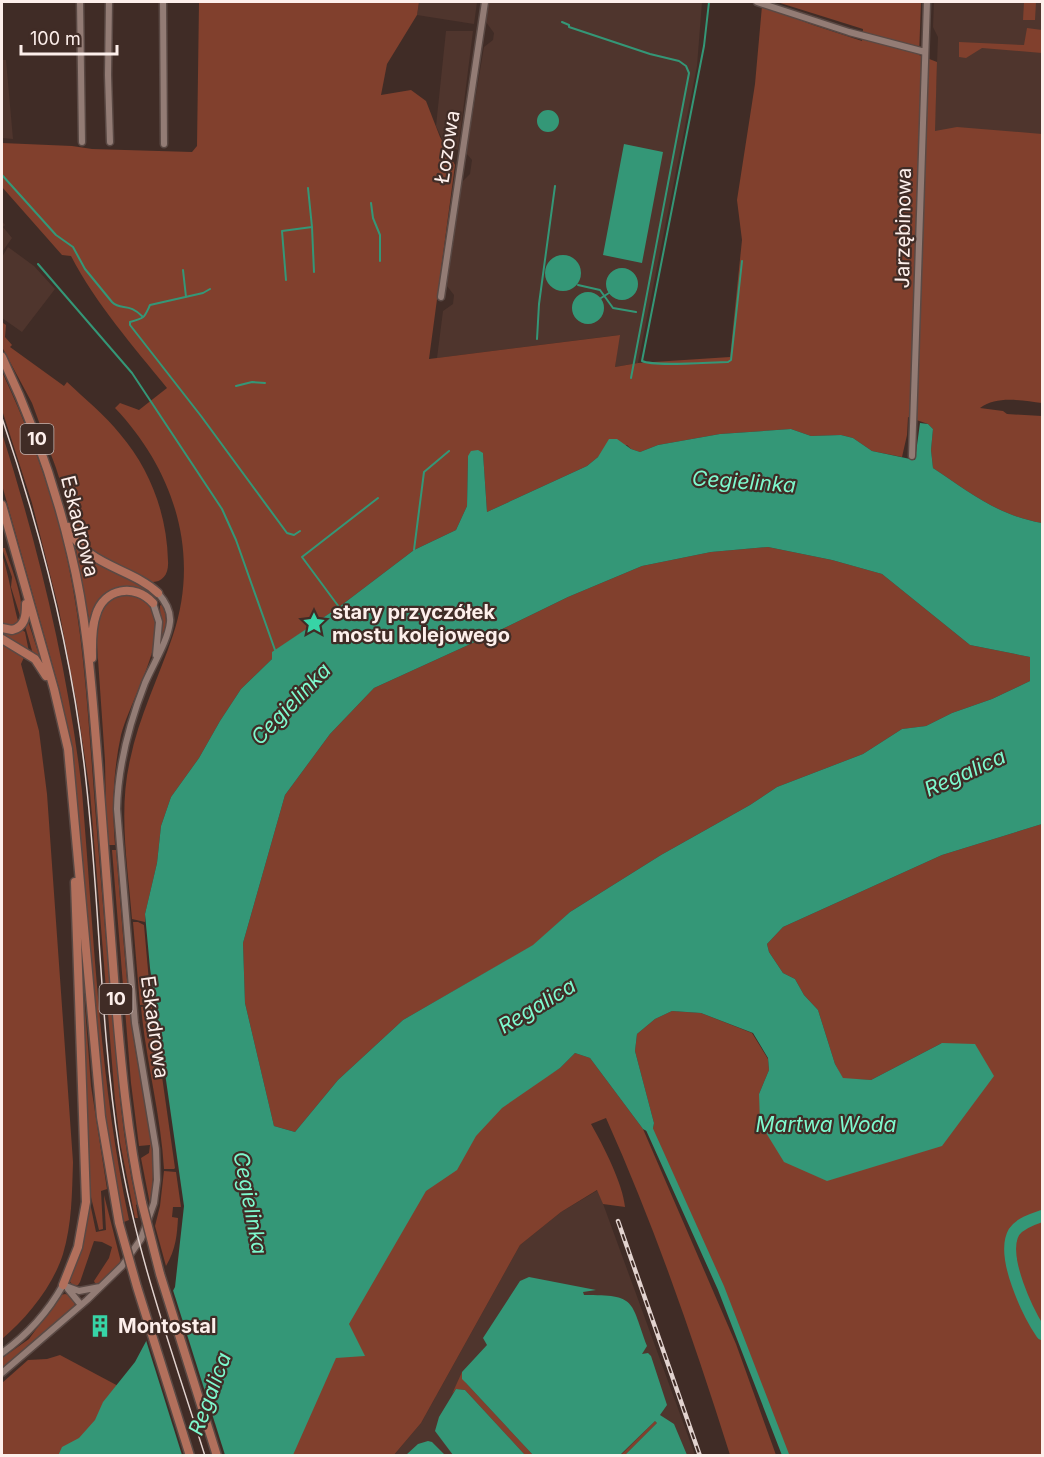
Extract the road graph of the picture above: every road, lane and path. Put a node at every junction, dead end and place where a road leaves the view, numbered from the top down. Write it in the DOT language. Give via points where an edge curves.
graph roads {
  1 [pos="80,2"];
  2 [pos="109,2"];
  3 [pos="163,2"];
  4 [pos="485,2"];
  5 [pos="757,2"];
  6 [pos="927,2"];
  7 [pos="925,52"];
  8 [pos="82,142"];
  9 [pos="110,142"];
  10 [pos="164,144"];
  11 [pos="441,297"];
  12 [pos="2,357"];
  13 [pos="912,456"];
  14 [pos="59,504"];
  15 [pos="2,505"];
  16 [pos="26,592"];
  17 [pos="158,593"];
  18 [pos="153,603"];
  19 [pos="2,627"];
  20 [pos="2,639"];
  21 [pos="156,656"];
  22 [pos="54,689"];
  23 [pos="94,712"];
  24 [pos="76,833"];
  25 [pos="63,1285"];
  26 [pos="104,1285"];
  27 [pos="81,1305"];
  28 [pos="2,1353"];
  29 [pos="2,1373"];
  30 [pos="190,1455"];
  31 [pos="217,1455"];
  1 -- 8 [label="street"];
  2 -- 9 [label="street"];
  3 -- 10 [label="street"];
  4 -- 11 [label="street, Łozowa"];
  5 -- 7 [label="street"];
  6 -- 7 [label="street, Jarzębinowa"];
  7 -- 13 [label="street, Jarzębinowa"];
  12 -- 14 [label="main road, Eskadrowa / 10" via="43,453"];
  14 -- 17 [label="main road" via="71,533 84,549"];
  14 -- 23 [label="main road, Eskadrowa / 10" via="77,580"];
  15 -- 16 [label="main road, 10"];
  16 -- 19 [label="main road" via="24,623 14,630"];
  16 -- 22 [label="main road, 10"];
  17 -- 21 [label="street, Eskadrowa" via="170,616"];
  18 -- 21 [label="street, Eskadrowa" via="159,622"];
  18 -- 23 [label="main road" via="139,592 120,591 99,607 92,633"];
  20 -- 22 [label="main road" via="36,660"];
  21 -- 26 [label="street, Eskadrowa" via="127,734 119,777 117,823 135,1023 156,1149 157,1180 153,1209 141,1239"];
  22 -- 24 [label="main road, 10" via="68,749"];
  23 -- 31 [label="main road, 10, bridge" via="130,1143 160,1274"];
  24 -- 25 [label="main road" via="86,1202 78,1247"];
  24 -- 30 [label="main road, 10, bridge" via="101,1117 119,1223"];
  25 -- 26 [label="street" via="79,1291"];
  25 -- 27 [label="street"];
  25 -- 28 [label="street" via="33,1326"];
  26 -- 27 [label="street, Eskadrowa"];
  27 -- 29 [label="street, Eskadrowa"];
}
